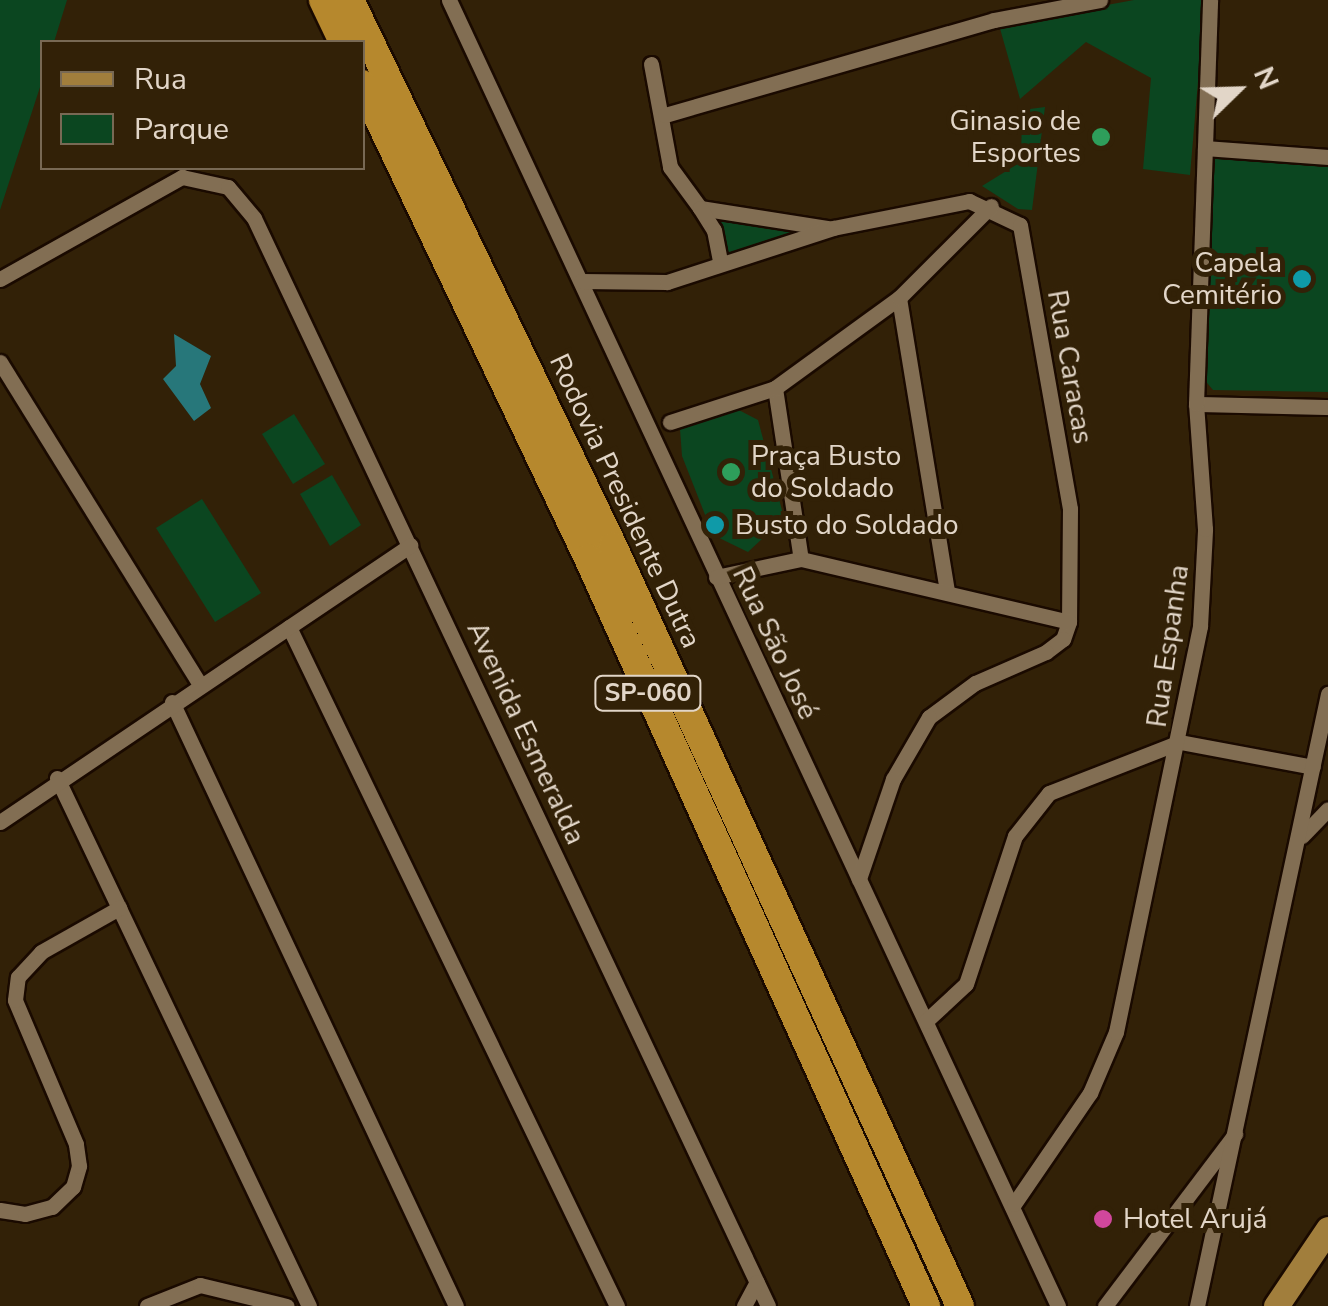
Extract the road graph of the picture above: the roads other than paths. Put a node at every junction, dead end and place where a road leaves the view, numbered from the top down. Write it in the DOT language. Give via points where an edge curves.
graph roads {
  1 [pos="323,0"];
  2 [pos="350,0"];
  3 [pos="449,0"];
  4 [pos="1100,0"];
  5 [pos="1210,0"];
  6 [pos="342,40"];
  7 [pos="650,64"];
  8 [pos="365,90"];
  9 [pos="665,115"];
  10 [pos="1205,148"];
  11 [pos="1328,157"];
  12 [pos="991,206"];
  13 [pos="700,208"];
  14 [pos="833,228"];
  15 [pos="720,262"];
  16 [pos="0,279"];
  17 [pos="581,281"];
  18 [pos="899,298"];
  19 [pos="0,362"];
  20 [pos="775,388"];
  21 [pos="1196,404"];
  22 [pos="1328,408"];
  23 [pos="670,422"];
  24 [pos="410,544"];
  25 [pos="801,559"];
  26 [pos="716,577"];
  27 [pos="948,590"];
  28 [pos="1069,622"];
  29 [pos="288,627"];
  30 [pos="200,685"];
  31 [pos="1328,694"];
  32 [pos="172,702"];
  33 [pos="1180,742"];
  34 [pos="1312,767"];
  35 [pos="57,778"];
  36 [pos="1328,809"];
  37 [pos="0,822"];
  38 [pos="1302,836"];
  39 [pos="859,879"];
  40 [pos="120,908"];
  41 [pos="926,1021"];
  42 [pos="1240,1126"];
  43 [pos="1014,1204"];
  44 [pos="0,1210"];
  45 [pos="1328,1229"];
  46 [pos="1328,1256"];
  47 [pos="757,1282"];
  48 [pos="146,1306"];
  49 [pos="287,1306"];
  50 [pos="309,1306"];
  51 [pos="456,1306"];
  52 [pos="617,1306"];
  53 [pos="744,1306"];
  54 [pos="768,1306"];
  55 [pos="926,1306"];
  56 [pos="960,1306"];
  57 [pos="1058,1306"];
  58 [pos="1105,1306"];
  59 [pos="1197,1306"];
  60 [pos="1276,1306"];
  61 [pos="1288,1306"];
  1 -- 6 [label="highway"];
  2 -- 56 [label="highway, Rodovia Presidente Dutra / SP-060" via="613,546"];
  3 -- 17 [label="street, Rua São José"];
  4 -- 9 [label="street" via="994,20"];
  5 -- 10 [label="street, Rua Espanha"];
  7 -- 9 [label="street"];
  8 -- 55 [label="highway, Rodovia Presidente Dutra / SP-060" via="588,558"];
  9 -- 13 [label="street" via="670,166"];
  10 -- 11 [label="street"];
  10 -- 21 [label="street, Rua Espanha"];
  12 -- 14 [label="street" via="969,202"];
  12 -- 18 [label="street"];
  12 -- 28 [label="street, Rua Caracas" via="1020,225 1070,509"];
  13 -- 14 [label="street"];
  13 -- 15 [label="street" via="714,230"];
  14 -- 15 [label="street"];
  15 -- 17 [label="street" via="668,282"];
  16 -- 24 [label="street, Avenida Esmeralda" via="162,184 204,177 228,187 254,218"];
  17 -- 26 [label="street, Rua São José"];
  18 -- 20 [label="street"];
  18 -- 27 [label="street"];
  19 -- 30 [label="street"];
  20 -- 23 [label="street"];
  20 -- 25 [label="street"];
  21 -- 22 [label="street"];
  21 -- 33 [label="street, Rua Espanha" via="1205,585"];
  24 -- 29 [label="street"];
  24 -- 47 [label="street, Avenida Esmeralda"];
  25 -- 26 [label="street"];
  25 -- 27 [label="street"];
  26 -- 39 [label="street, Rua São José"];
  27 -- 28 [label="street"];
  28 -- 39 [label="street" via="1064,639 1046,652 975,683 929,718 893,779"];
  29 -- 30 [label="street"];
  29 -- 52 [label="street"];
  30 -- 32 [label="street"];
  31 -- 34 [label="street"];
  32 -- 35 [label="street"];
  32 -- 51 [label="street"];
  33 -- 34 [label="street"];
  33 -- 41 [label="street" via="1067,783 1035,804 1015,836 966,984"];
  33 -- 43 [label="street, Rua Espanha" via="1106,1059"];
  34 -- 38 [label="street"];
  35 -- 37 [label="street"];
  35 -- 40 [label="street"];
  36 -- 38 [label="street"];
  38 -- 42 [label="street"];
  39 -- 41 [label="street, Rua São José"];
  40 -- 44 [label="street" via="41,952 18,977 15,1000 76,1144 79,1166 72,1188 52,1206 25,1214"];
  40 -- 50 [label="street"];
  41 -- 43 [label="street, Rua São José"];
  42 -- 58 [label="street"];
  42 -- 59 [label="street"];
  43 -- 57 [label="street, Rua São José"];
  45 -- 60 [label="main road"];
  46 -- 61 [label="main road"];
  47 -- 53 [label="street"];
  47 -- 54 [label="street, Avenida Esmeralda"];
  48 -- 49 [label="street" via="200,1285"];
}
